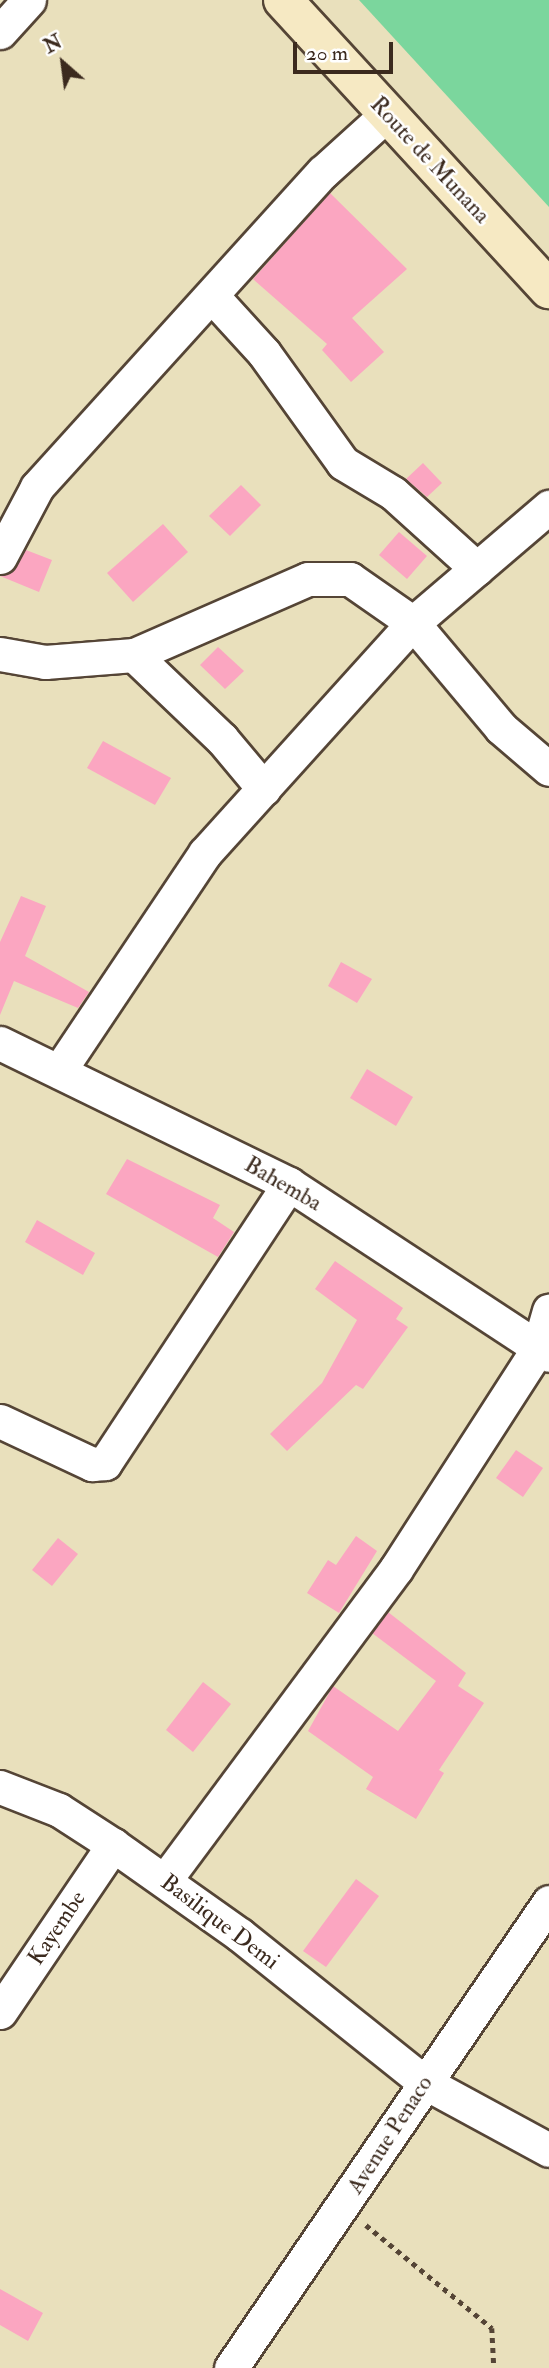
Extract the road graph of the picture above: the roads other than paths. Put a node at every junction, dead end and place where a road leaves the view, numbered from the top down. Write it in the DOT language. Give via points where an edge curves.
graph roads {
  1 [pos="29,0"];
  2 [pos="284,0"];
  3 [pos="0,32"];
  4 [pos="387,114"];
  5 [pos="549,289"];
  6 [pos="212,296"];
  7 [pos="549,507"];
  8 [pos="0,557"];
  9 [pos="477,569"];
  10 [pos="413,623"];
  11 [pos="0,654"];
  12 [pos="134,655"];
  13 [pos="549,769"];
  14 [pos="264,789"];
  15 [pos="0,1043"];
  16 [pos="59,1071"];
  17 [pos="289,1184"];
  18 [pos="549,1311"];
  19 [pos="544,1352"];
  20 [pos="0,1421"];
  21 [pos="0,1787"];
  22 [pos="113,1845"];
  23 [pos="165,1880"];
  24 [pos="549,1902"];
  25 [pos="0,2012"];
  26 [pos="424,2082"];
  27 [pos="549,2150"];
  28 [pos="231,2368"];
  1 -- 3 [label="street"];
  2 -- 4 [label="main road, Route de Munana"];
  4 -- 5 [label="main road, Route de Munana"];
  4 -- 6 [label="street" via="323,172"];
  6 -- 8 [label="street" via="37,487"];
  6 -- 9 [label="street" via="264,353 343,463 393,493"];
  7 -- 9 [label="street"];
  9 -- 10 [label="street"];
  10 -- 12 [label="street" via="350,579 328,575 258,598"];
  10 -- 13 [label="street" via="501,727"];
  10 -- 14 [label="street"];
  11 -- 12 [label="street" via="45,662"];
  12 -- 14 [label="street"];
  14 -- 16 [label="street" via="205,853"];
  15 -- 16 [label="street, Bahemba"];
  16 -- 17 [label="street, Bahemba"];
  17 -- 19 [label="street, Bahemba"];
  17 -- 20 [label="street" via="105,1463 92,1464"];
  18 -- 19 [label="street"];
  19 -- 23 [label="street" via="396,1569"];
  21 -- 22 [label="street, Basilique Demi" via="59,1810"];
  22 -- 23 [label="street, Basilique Demi"];
  22 -- 25 [label="street, Kayembe"];
  23 -- 26 [label="street, Basilique Demi"];
  24 -- 26 [label="street, Avenue Penaco"];
  26 -- 27 [label="street, Basilique Demi"];
  26 -- 28 [label="street, Avenue Penaco"];
}
